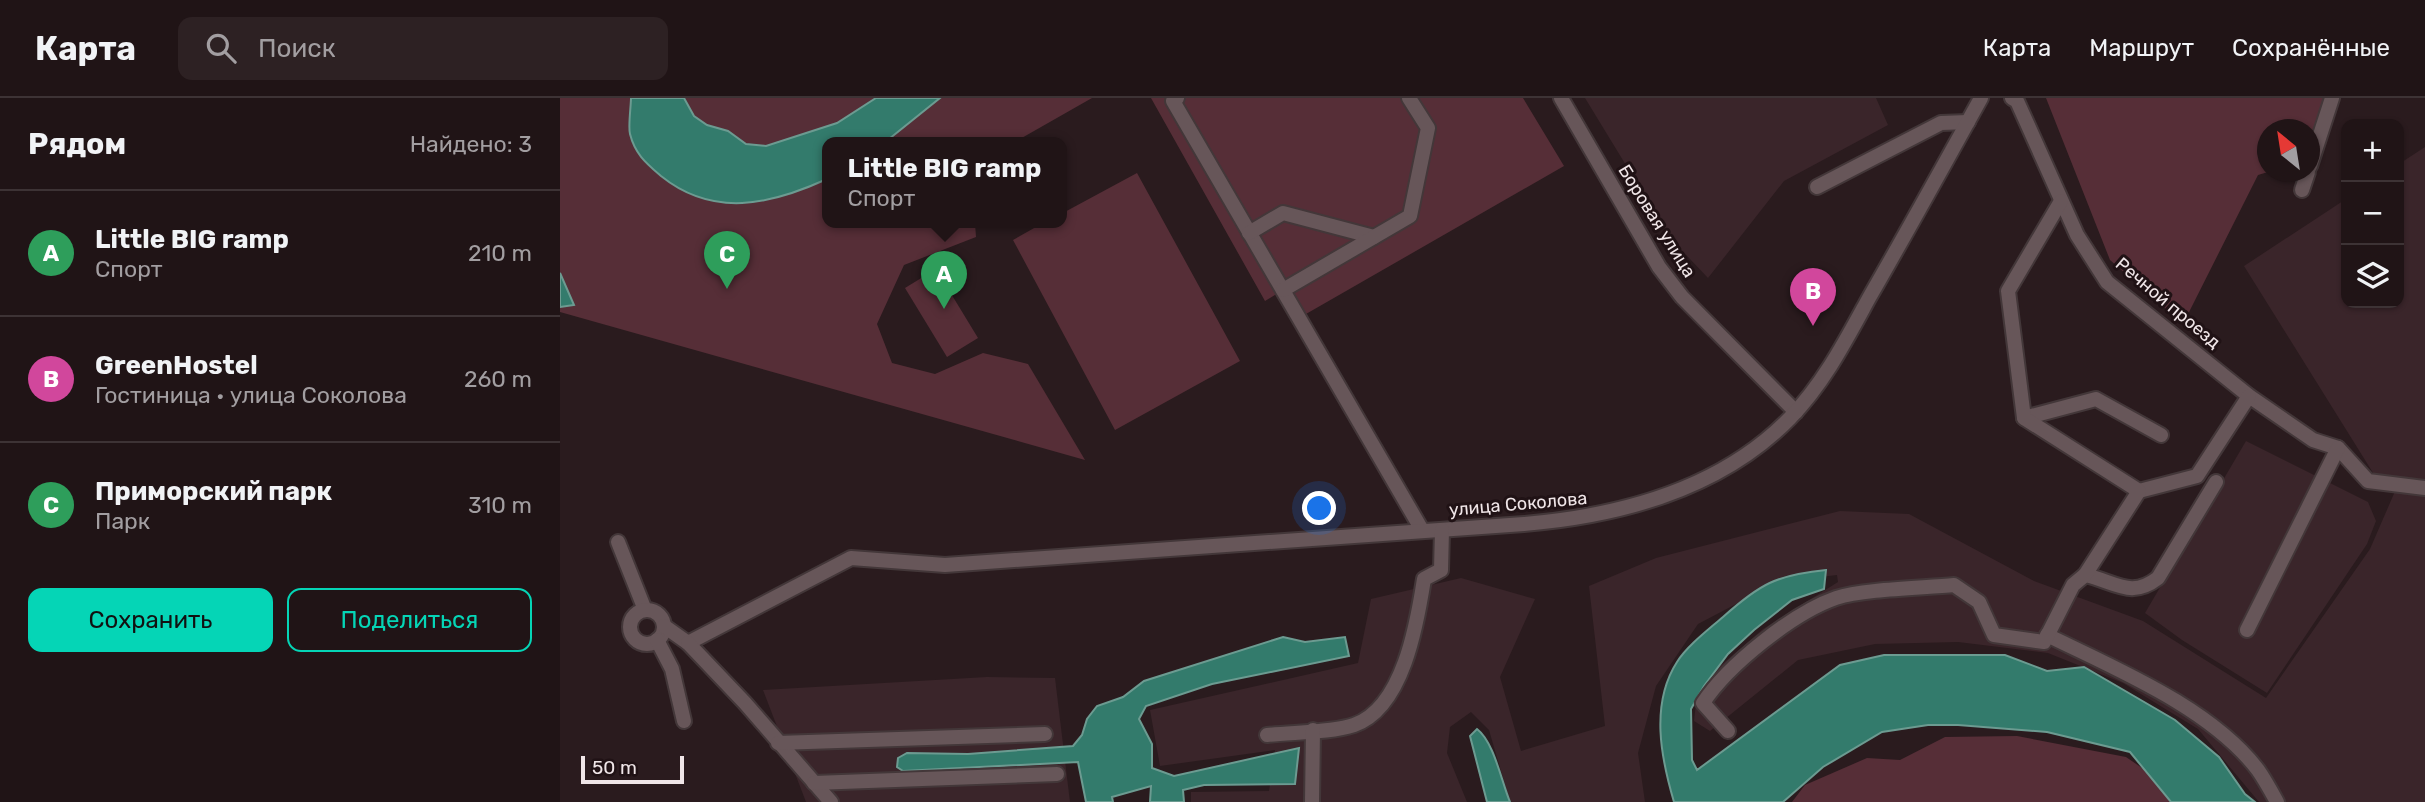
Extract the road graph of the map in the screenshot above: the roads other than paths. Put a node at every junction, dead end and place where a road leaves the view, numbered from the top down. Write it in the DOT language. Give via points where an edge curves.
graph roads {
  1 [pos="1177,98"];
  2 [pos="1409,98"];
  3 [pos="1561,98"];
  4 [pos="1981,98"];
  5 [pos="2012,98"];
  6 [pos="2332,98"];
  7 [pos="1968,122"];
  8 [pos="2320,133"];
  9 [pos="2305,182"];
  10 [pos="1817,187"];
  11 [pos="2302,190"];
  12 [pos="2061,201"];
  13 [pos="1249,233"];
  14 [pos="1374,237"];
  15 [pos="1283,290"];
  16 [pos="2249,396"];
  17 [pos="1796,412"];
  18 [pos="2024,418"];
  19 [pos="2161,435"];
  20 [pos="2338,448"];
  21 [pos="2216,482"];
  22 [pos="2425,488"];
  23 [pos="2139,491"];
  24 [pos="1422,530"];
  25 [pos="1442,530"];
  26 [pos="618,542"];
  27 [pos="2085,575"];
  28 [pos="645,610"];
  29 [pos="664,626"];
  30 [pos="2247,630"];
  31 [pos="2047,635"];
  32 [pos="657,640"];
  33 [pos="688,643"];
  34 [pos="684,721"];
  35 [pos="1313,730"];
  36 [pos="1728,731"];
  37 [pos="1045,734"];
  38 [pos="1267,735"];
  39 [pos="778,743"];
  40 [pos="1057,774"];
  41 [pos="814,783"];
  42 [pos="831,802"];
  43 [pos="1312,802"];
  44 [pos="2277,802"];
  1 -- 13 [label="street" via="1173,101"];
  2 -- 14 [label="street" via="1428,128 1410,216"];
  3 -- 17 [label="street, Боровая улица" via="1659,267 1682,298"];
  4 -- 7 [label="street, улица Соколова"];
  5 -- 12 [label="street, Речной проезд"];
  6 -- 8 [label="street"];
  7 -- 10 [label="street" via="1941,123"];
  7 -- 17 [label="street, улица Соколова" via="1825,376"];
  9 -- 11 [label="street"];
  12 -- 16 [label="street, Речной проезд" via="2107,282"];
  12 -- 18 [label="street" via="2008,291"];
  13 -- 14 [label="street" via="1283,213"];
  13 -- 15 [label="street"];
  14 -- 15 [label="street"];
  15 -- 24 [label="street"];
  16 -- 20 [label="street, Речной проезд" via="2313,440"];
  16 -- 23 [label="street" via="2197,476"];
  17 -- 25 [label="street, улица Соколова" via="1760,444 1705,478 1660,498 1575,520"];
  18 -- 19 [label="street" via="2096,399"];
  18 -- 23 [label="street"];
  20 -- 22 [label="street" via="2368,481"];
  20 -- 30 [label="street"];
  21 -- 27 [label="street" via="2158,578 2144,589 2127,589"];
  23 -- 27 [label="street"];
  24 -- 25 [label="street, улица Соколова"];
  24 -- 33 [label="street, улица Соколова" via="944,565 851,558"];
  25 -- 35 [label="street" via="1441,570 1424,579 1396,685 1375,713 1353,725"];
  26 -- 28 [label="street"];
  27 -- 31 [label="street" via="2073,585"];
  28 -- 29 [label="street" via="660,615"];
  28 -- 32 [label="street" via="632,619 632,635 641,643"];
  29 -- 32 [label="street"];
  29 -- 33 [label="street"];
  31 -- 36 [label="street" via="2044,642 1994,635 1979,602 1954,585 1838,597 1790,620 1714,686 1703,703"];
  31 -- 44 [label="street" via="2202,717 2257,769"];
  32 -- 34 [label="street" via="672,669"];
  33 -- 39 [label="street"];
  35 -- 38 [label="street"];
  35 -- 43 [label="street"];
  37 -- 39 [label="street"];
  39 -- 41 [label="street"];
  40 -- 41 [label="street"];
  41 -- 42 [label="street"];
}
